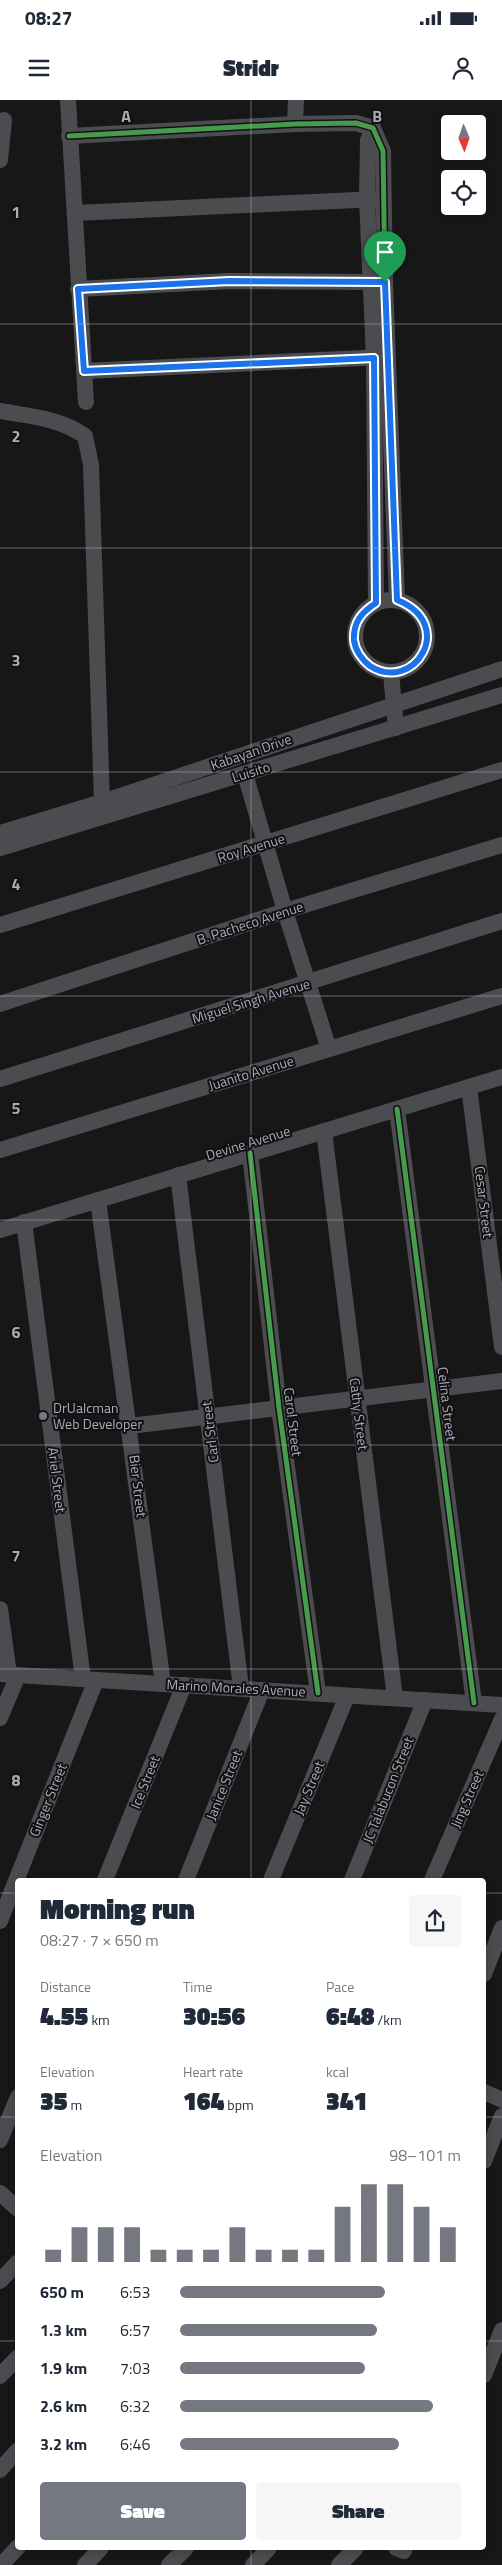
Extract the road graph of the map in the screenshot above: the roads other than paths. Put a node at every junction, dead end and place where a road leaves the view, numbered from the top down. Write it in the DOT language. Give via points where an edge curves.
graph roads {
  1 [pos="68,100"];
  2 [pos="296,100"];
  3 [pos="4,120"];
  4 [pos="295,124"];
  5 [pos="373,128"];
  6 [pos="69,136"];
  7 [pos="0,160"];
  8 [pos="384,199"];
  9 [pos="367,200"];
  10 [pos="74,213"];
  11 [pos="377,282"];
  12 [pos="78,289"];
  13 [pos="381,358"];
  14 [pos="84,371"];
  15 [pos="86,402"];
  16 [pos="0,410"];
  17 [pos="374,417"];
  18 [pos="391,417"];
  19 [pos="375,544"];
  20 [pos="395,544"];
  21 [pos="397,600"];
  22 [pos="376,603"];
  23 [pos="502,669"];
  24 [pos="391,673"];
  25 [pos="502,695"];
  26 [pos="393,703"];
  27 [pos="396,728"];
  28 [pos="502,770"];
  29 [pos="245,774"];
  30 [pos="102,802"];
  31 [pos="0,833"];
  32 [pos="266,844"];
  33 [pos="502,845"];
  34 [pos="0,848"];
  35 [pos="285,911"];
  36 [pos="502,921"];
  37 [pos="0,925"];
  38 [pos="308,984"];
  39 [pos="502,996"];
  40 [pos="0,1004"];
  41 [pos="329,1049"];
  42 [pos="502,1077"];
  43 [pos="0,1079"];
  44 [pos="469,1087"];
  45 [pos="397,1109"];
  46 [pos="324,1131"];
  47 [pos="0,1150"];
  48 [pos="250,1154"];
  49 [pos="178,1175"];
  50 [pos="98,1200"];
  51 [pos="24,1222"];
  52 [pos="0,1230"];
  53 [pos="502,1347"];
  54 [pos="502,1382"];
  55 [pos="434,1389"];
  56 [pos="357,1399"];
  57 [pos="279,1408"];
  58 [pos="208,1417"];
  59 [pos="130,1426"];
  60 [pos="0,1609"];
  61 [pos="9,1674"];
  62 [pos="89,1679"];
  63 [pos="163,1684"];
  64 [pos="184,1685"];
  65 [pos="241,1688"];
  66 [pos="262,1690"];
  67 [pos="318,1693"];
  68 [pos="347,1696"];
  69 [pos="395,1698"];
  70 [pos="425,1700"];
  71 [pos="474,1702"];
  72 [pos="502,1705"];
  73 [pos="0,1718"];
  74 [pos="502,1719"];
  75 [pos="16,1878"];
  76 [pos="106,1878"];
  77 [pos="187,1878"];
  78 [pos="272,1878"];
  79 [pos="353,1878"];
  80 [pos="433,1878"];
  81 [pos="15,1880"];
  82 [pos="0,1921"];
  83 [pos="502,1928"];
  84 [pos="486,1969"];
  85 [pos="486,2093"];
  86 [pos="502,2100"];
  87 [pos="15,2104"];
  88 [pos="502,2116"];
  89 [pos="0,2140"];
  90 [pos="486,2156"];
  91 [pos="0,2193"];
  92 [pos="15,2206"];
  93 [pos="15,2265"];
  94 [pos="0,2282"];
  95 [pos="502,2330"];
  96 [pos="15,2360"];
  97 [pos="486,2370"];
  98 [pos="0,2376"];
  99 [pos="15,2453"];
  100 [pos="0,2470"];
  101 [pos="15,2550"];
  102 [pos="99,2550"];
  103 [pos="184,2550"];
  104 [pos="267,2550"];
  105 [pos="354,2550"];
  106 [pos="1,2565"];
  107 [pos="85,2565"];
  108 [pos="170,2565"];
  109 [pos="253,2565"];
  110 [pos="340,2565"];
  1 -- 6 [label="street"];
  2 -- 4 [label="street"];
  3 -- 7 [label="street"];
  4 -- 5 [label="street" via="356,123"];
  4 -- 6 [label="street"];
  5 -- 8 [label="street" via="383,151"];
  5 -- 9 [label="street" via="368,140"];
  6 -- 10 [label="street"];
  8 -- 9 [label="street"];
  8 -- 11 [label="street"];
  9 -- 10 [label="street"];
  9 -- 11 [label="street"];
  10 -- 12 [label="street"];
  11 -- 12 [label="street" via="229,281"];
  11 -- 13 [label="street"];
  12 -- 14 [label="street"];
  13 -- 14 [label="street"];
  13 -- 17 [label="street"];
  13 -- 18 [label="street"];
  14 -- 15 [label="street"];
  16 -- 30 [label="street" via="71,426 84,436 91,465"];
  17 -- 18 [label="street"];
  17 -- 19 [label="street"];
  18 -- 20 [label="street"];
  19 -- 20 [label="street"];
  19 -- 22 [label="street"];
  20 -- 21 [label="street"];
  21 -- 22 [label="street"];
  21 -- 24 [label="street" via="411,606 422,617 427,631 426,647 406,670"];
  22 -- 24 [label="street" via="358,619 354,644 368,664"];
  23 -- 26 [label="street, Kabayan Drive"];
  24 -- 26 [label="street"];
  25 -- 27 [label="street, Luisito"];
  26 -- 27 [label="street"];
  26 -- 30 [label="street, Kabayan Drive"];
  27 -- 29 [label="street, Luisito"];
  28 -- 32 [label="street, Roy Avenue"];
  29 -- 32 [label="street"];
  29 -- 34 [label="street, Luisito"];
  30 -- 31 [label="street, Kabayan Drive"];
  32 -- 35 [label="street"];
  32 -- 37 [label="street, Roy Avenue"];
  33 -- 35 [label="street, B. Pacheco Avenue"];
  35 -- 38 [label="street"];
  35 -- 40 [label="street, B. Pacheco Avenue"];
  36 -- 38 [label="street, Miguel Singh Avenue"];
  38 -- 41 [label="street"];
  38 -- 43 [label="street, Miguel Singh Avenue"];
  39 -- 41 [label="street, Juanito Avenue"];
  41 -- 47 [label="street, Juanito Avenue"];
  42 -- 44 [label="street, Devine Avenue"];
  44 -- 45 [label="street, Devine Avenue"];
  44 -- 53 [label="street, Cesar Street"];
  45 -- 46 [label="street, Devine Avenue"];
  45 -- 55 [label="street, Celina Street"];
  46 -- 48 [label="street, Devine Avenue"];
  46 -- 56 [label="street, Cathy Street"];
  48 -- 49 [label="street, Devine Avenue"];
  48 -- 57 [label="street, Carol Street"];
  49 -- 50 [label="street, Devine Avenue"];
  49 -- 58 [label="street, Carl Street"];
  50 -- 51 [label="street, Devine Avenue"];
  50 -- 59 [label="street, Bier Street"];
  51 -- 52 [label="street, Devine Avenue"];
  51 -- 62 [label="street, Ariel Street"];
  54 -- 55 [label="street"];
  55 -- 56 [label="street"];
  55 -- 71 [label="street, Celina Street"];
  56 -- 57 [label="street"];
  56 -- 69 [label="street, Cathy Street"];
  57 -- 58 [label="street"];
  57 -- 67 [label="street, Carol Street"];
  58 -- 59 [label="street"];
  58 -- 65 [label="street, Carl Street"];
  59 -- 63 [label="street, Bier Street"];
  60 -- 61 [label="street"];
  61 -- 62 [label="street, Marino Morales Avenue"];
  61 -- 73 [label="street"];
  62 -- 63 [label="street, Marino Morales Avenue"];
  62 -- 75 [label="street, Ginger Street"];
  63 -- 64 [label="street, Marino Morales Avenue"];
  64 -- 65 [label="street, Marino Morales Avenue"];
  64 -- 76 [label="street, Ice Street"];
  65 -- 66 [label="street, Marino Morales Avenue"];
  66 -- 67 [label="street, Marino Morales Avenue"];
  66 -- 77 [label="street, Janice Street"];
  67 -- 68 [label="street, Marino Morales Avenue"];
  68 -- 69 [label="street, Marino Morales Avenue"];
  68 -- 78 [label="street, Jay Street"];
  69 -- 70 [label="street, Marino Morales Avenue"];
  70 -- 71 [label="street, Marino Morales Avenue"];
  70 -- 79 [label="street, JC Talabucon Street"];
  71 -- 72 [label="street, Marino Morales Avenue"];
  74 -- 80 [label="street, Jing Street"];
  81 -- 82 [label="street, Ginger Street"];
  83 -- 84 [label="street"];
  85 -- 86 [label="street"];
  87 -- 89 [label="street"];
  88 -- 90 [label="street"];
  91 -- 92 [label="street"];
  93 -- 94 [label="street"];
  95 -- 97 [label="street"];
  96 -- 98 [label="street"];
  99 -- 100 [label="street"];
  101 -- 106 [label="street"];
  102 -- 107 [label="street"];
  103 -- 108 [label="street"];
  104 -- 109 [label="street"];
  105 -- 110 [label="street"];
}
